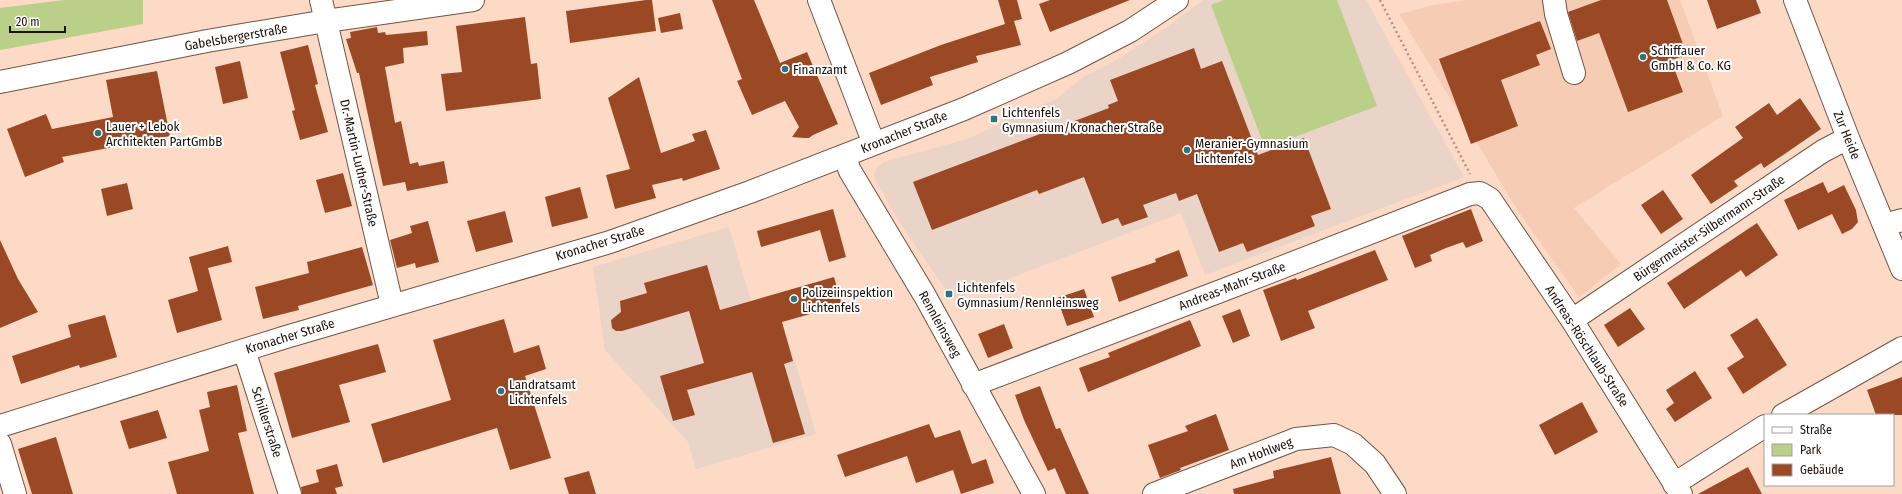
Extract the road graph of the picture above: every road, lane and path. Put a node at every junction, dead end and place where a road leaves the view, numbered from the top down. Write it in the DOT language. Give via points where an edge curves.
graph roads {
  1 [pos="321,0"];
  2 [pos="473,0"];
  3 [pos="819,0"];
  4 [pos="1177,0"];
  5 [pos="1380,0"];
  6 [pos="1554,0"];
  7 [pos="1795,0"];
  8 [pos="326,21"];
  9 [pos="1574,73"];
  10 [pos="0,82"];
  11 [pos="1848,138"];
  12 [pos="874,144"];
  13 [pos="844,156"];
  14 [pos="1485,196"];
  15 [pos="1893,222"];
  16 [pos="1902,269"];
  17 [pos="392,305"];
  18 [pos="1572,320"];
  19 [pos="1902,348"];
  20 [pos="244,350"];
  21 [pos="973,384"];
  22 [pos="1785,414"];
  23 [pos="0,426"];
  24 [pos="1764,427"];
  25 [pos="0,444"];
  26 [pos="1674,490"];
  27 [pos="15,494"];
  28 [pos="290,494"];
  29 [pos="1034,494"];
  30 [pos="1154,494"];
  31 [pos="1395,494"];
  1 -- 8 [label="street, Dr.-Martin-Luther-Straße"];
  2 -- 8 [label="street, Gabelsbergerstraße"];
  3 -- 12 [label="street"];
  4 -- 12 [label="street, Kronacher Straße" via="1130,31 1068,63"];
  5 -- 14 [label="path"];
  6 -- 9 [label="street"];
  7 -- 11 [label="street, Zur Heide"];
  8 -- 10 [label="street, Gabelsbergerstraße" via="207,41"];
  8 -- 17 [label="street, Dr.-Martin-Luther-Straße"];
  11 -- 15 [label="street, Zur Heide"];
  11 -- 18 [label="street, Bürgermeister-Silbermann-Straße" via="1823,151"];
  12 -- 13 [label="street, Kronacher Straße"];
  13 -- 17 [label="street, Kronacher Straße" via="610,242"];
  13 -- 21 [label="street, Rennleinsweg" via="850,171 925,296"];
  14 -- 18 [label="street, Andreas-Röschlaub-Straße"];
  14 -- 21 [label="street, Andreas-Mahr-Straße" via="1470,194"];
  15 -- 16 [label="street, Zur Heide"];
  17 -- 20 [label="street, Kronacher Straße"];
  18 -- 26 [label="street, Andreas-Röschlaub-Straße"];
  19 -- 22 [label="street"];
  20 -- 23 [label="street, Kronacher Straße"];
  20 -- 28 [label="street, Schillerstraße"];
  21 -- 29 [label="street, Rennleinsweg"];
  24 -- 26 [label="street"];
  25 -- 27 [label="street"];
  30 -- 31 [label="street, Am Hohlweg" via="1296,439 1334,435 1353,444 1375,464"];
}
